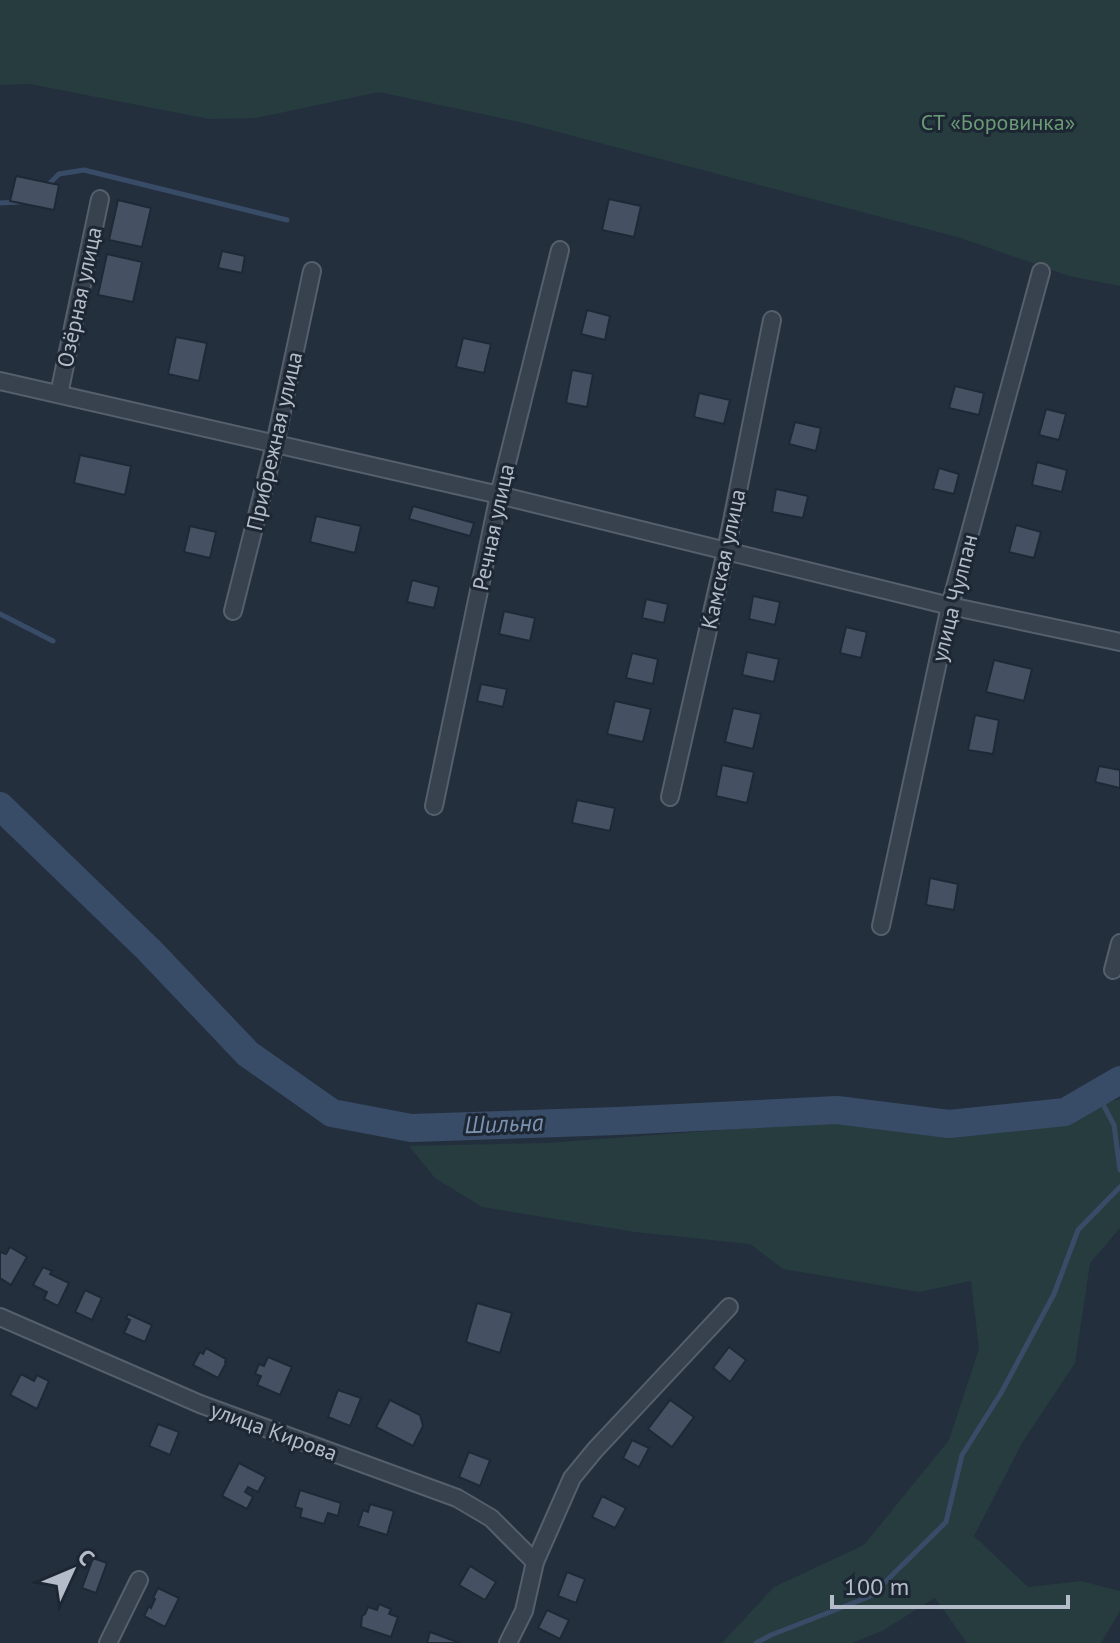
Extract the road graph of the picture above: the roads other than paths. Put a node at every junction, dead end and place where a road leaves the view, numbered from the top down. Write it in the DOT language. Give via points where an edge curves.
graph roads {
  1 [pos="100,199"];
  2 [pos="560,250"];
  3 [pos="312,271"];
  4 [pos="1041,272"];
  5 [pos="772,320"];
  6 [pos="0,381"];
  7 [pos="59,394"];
  8 [pos="275,444"];
  9 [pos="499,495"];
  10 [pos="726,551"];
  11 [pos="950,606"];
  12 [pos="233,611"];
  13 [pos="1120,642"];
  14 [pos="670,797"];
  15 [pos="434,806"];
  16 [pos="881,926"];
  17 [pos="1120,943"];
  18 [pos="1113,970"];
  19 [pos="729,1307"];
  20 [pos="0,1317"];
  21 [pos="535,1562"];
  22 [pos="139,1580"];
  23 [pos="108,1643"];
  24 [pos="508,1643"];
  1 -- 7 [label="street, Озёрная улица"];
  2 -- 9 [label="street, Речная улица"];
  3 -- 8 [label="street, Прибрежная улица"];
  4 -- 11 [label="street, улица Чулпан"];
  5 -- 10 [label="street, Камская улица"];
  6 -- 7 [label="street"];
  7 -- 8 [label="street"];
  8 -- 9 [label="street"];
  8 -- 12 [label="street, Прибрежная улица"];
  9 -- 10 [label="street"];
  9 -- 15 [label="street, Речная улица"];
  10 -- 11 [label="street"];
  10 -- 14 [label="street, Камская улица"];
  11 -- 13 [label="street"];
  11 -- 16 [label="street, улица Чулпан"];
  17 -- 18 [label="street"];
  19 -- 21 [label="street" via="572,1478"];
  20 -- 21 [label="street, улица Кирова" via="200,1404 457,1498 491,1518"];
  21 -- 24 [label="street" via="524,1611"];
  22 -- 23 [label="street"];
}
